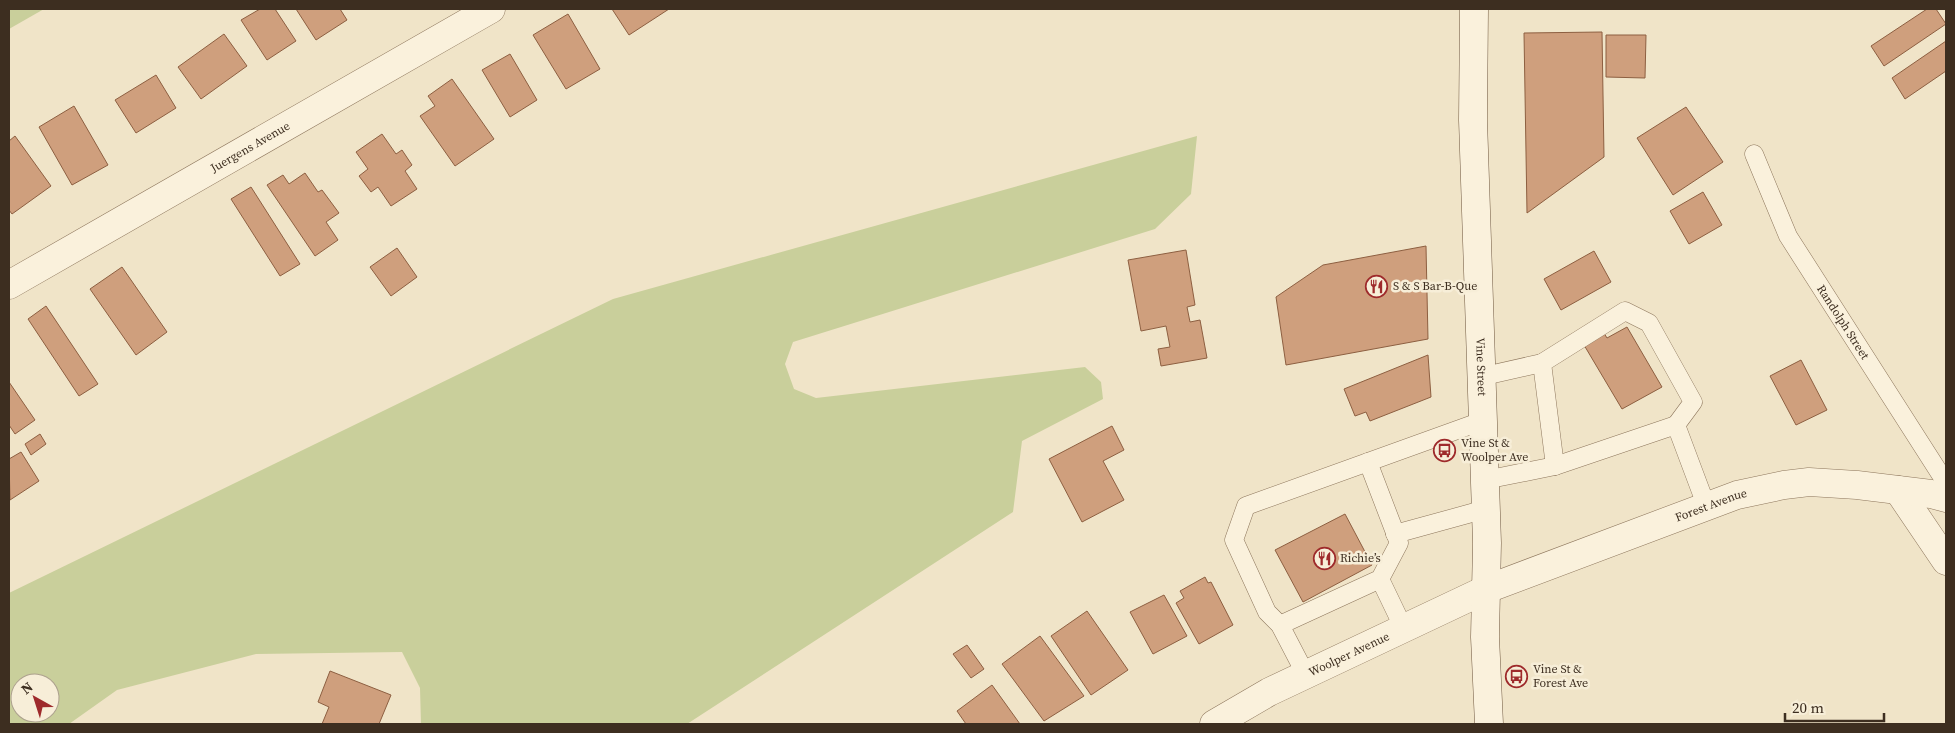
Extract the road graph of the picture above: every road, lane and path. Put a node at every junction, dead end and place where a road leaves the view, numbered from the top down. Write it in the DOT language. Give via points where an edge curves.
graph roads {
  1 [pos="492,9"];
  2 [pos="1474,9"];
  3 [pos="1754,154"];
  4 [pos="9,285"];
  5 [pos="1542,363"];
  6 [pos="1480,377"];
  7 [pos="1482,421"];
  8 [pos="1676,424"];
  9 [pos="1368,462"];
  10 [pos="1555,466"];
  11 [pos="1485,480"];
  12 [pos="1946,483"];
  13 [pos="1898,490"];
  14 [pos="1946,498"];
  15 [pos="1706,505"];
  16 [pos="1486,509"];
  17 [pos="1395,534"];
  18 [pos="1946,561"];
  19 [pos="1380,579"];
  20 [pos="1486,589"];
  21 [pos="1280,625"];
  22 [pos="1404,629"];
  23 [pos="1306,675"];
  24 [pos="1214,724"];
  25 [pos="1489,724"];
  1 -- 4 [label="street, Juergens Avenue"];
  2 -- 6 [label="street, Vine Street" via="1473,120"];
  3 -- 12 [label="lane, Randolph Street" via="1788,236"];
  5 -- 6 [label="lane"];
  5 -- 8 [label="lane" via="1625,311 1649,323 1692,402"];
  5 -- 10 [label="lane"];
  6 -- 7 [label="street, Vine Street"];
  7 -- 9 [label="lane"];
  7 -- 11 [label="street, Vine Street"];
  8 -- 10 [label="lane"];
  8 -- 15 [label="lane"];
  9 -- 17 [label="lane"];
  9 -- 21 [label="lane" via="1246,506 1234,540 1267,612"];
  10 -- 11 [label="lane"];
  11 -- 16 [label="street, Vine Street"];
  13 -- 14 [label="street, Forest Avenue"];
  13 -- 15 [label="street, Forest Avenue" via="1809,482 1737,495"];
  13 -- 18 [label="street"];
  15 -- 20 [label="street, Forest Avenue"];
  16 -- 17 [label="lane"];
  16 -- 20 [label="street, Vine Street"];
  17 -- 19 [label="lane" via="1399,543"];
  19 -- 21 [label="lane"];
  19 -- 22 [label="lane"];
  20 -- 22 [label="street, Woolper Avenue"];
  20 -- 25 [label="street, Vine Street"];
  21 -- 23 [label="lane"];
  22 -- 23 [label="street, Woolper Avenue"];
  23 -- 24 [label="street, Woolper Avenue"];
}
